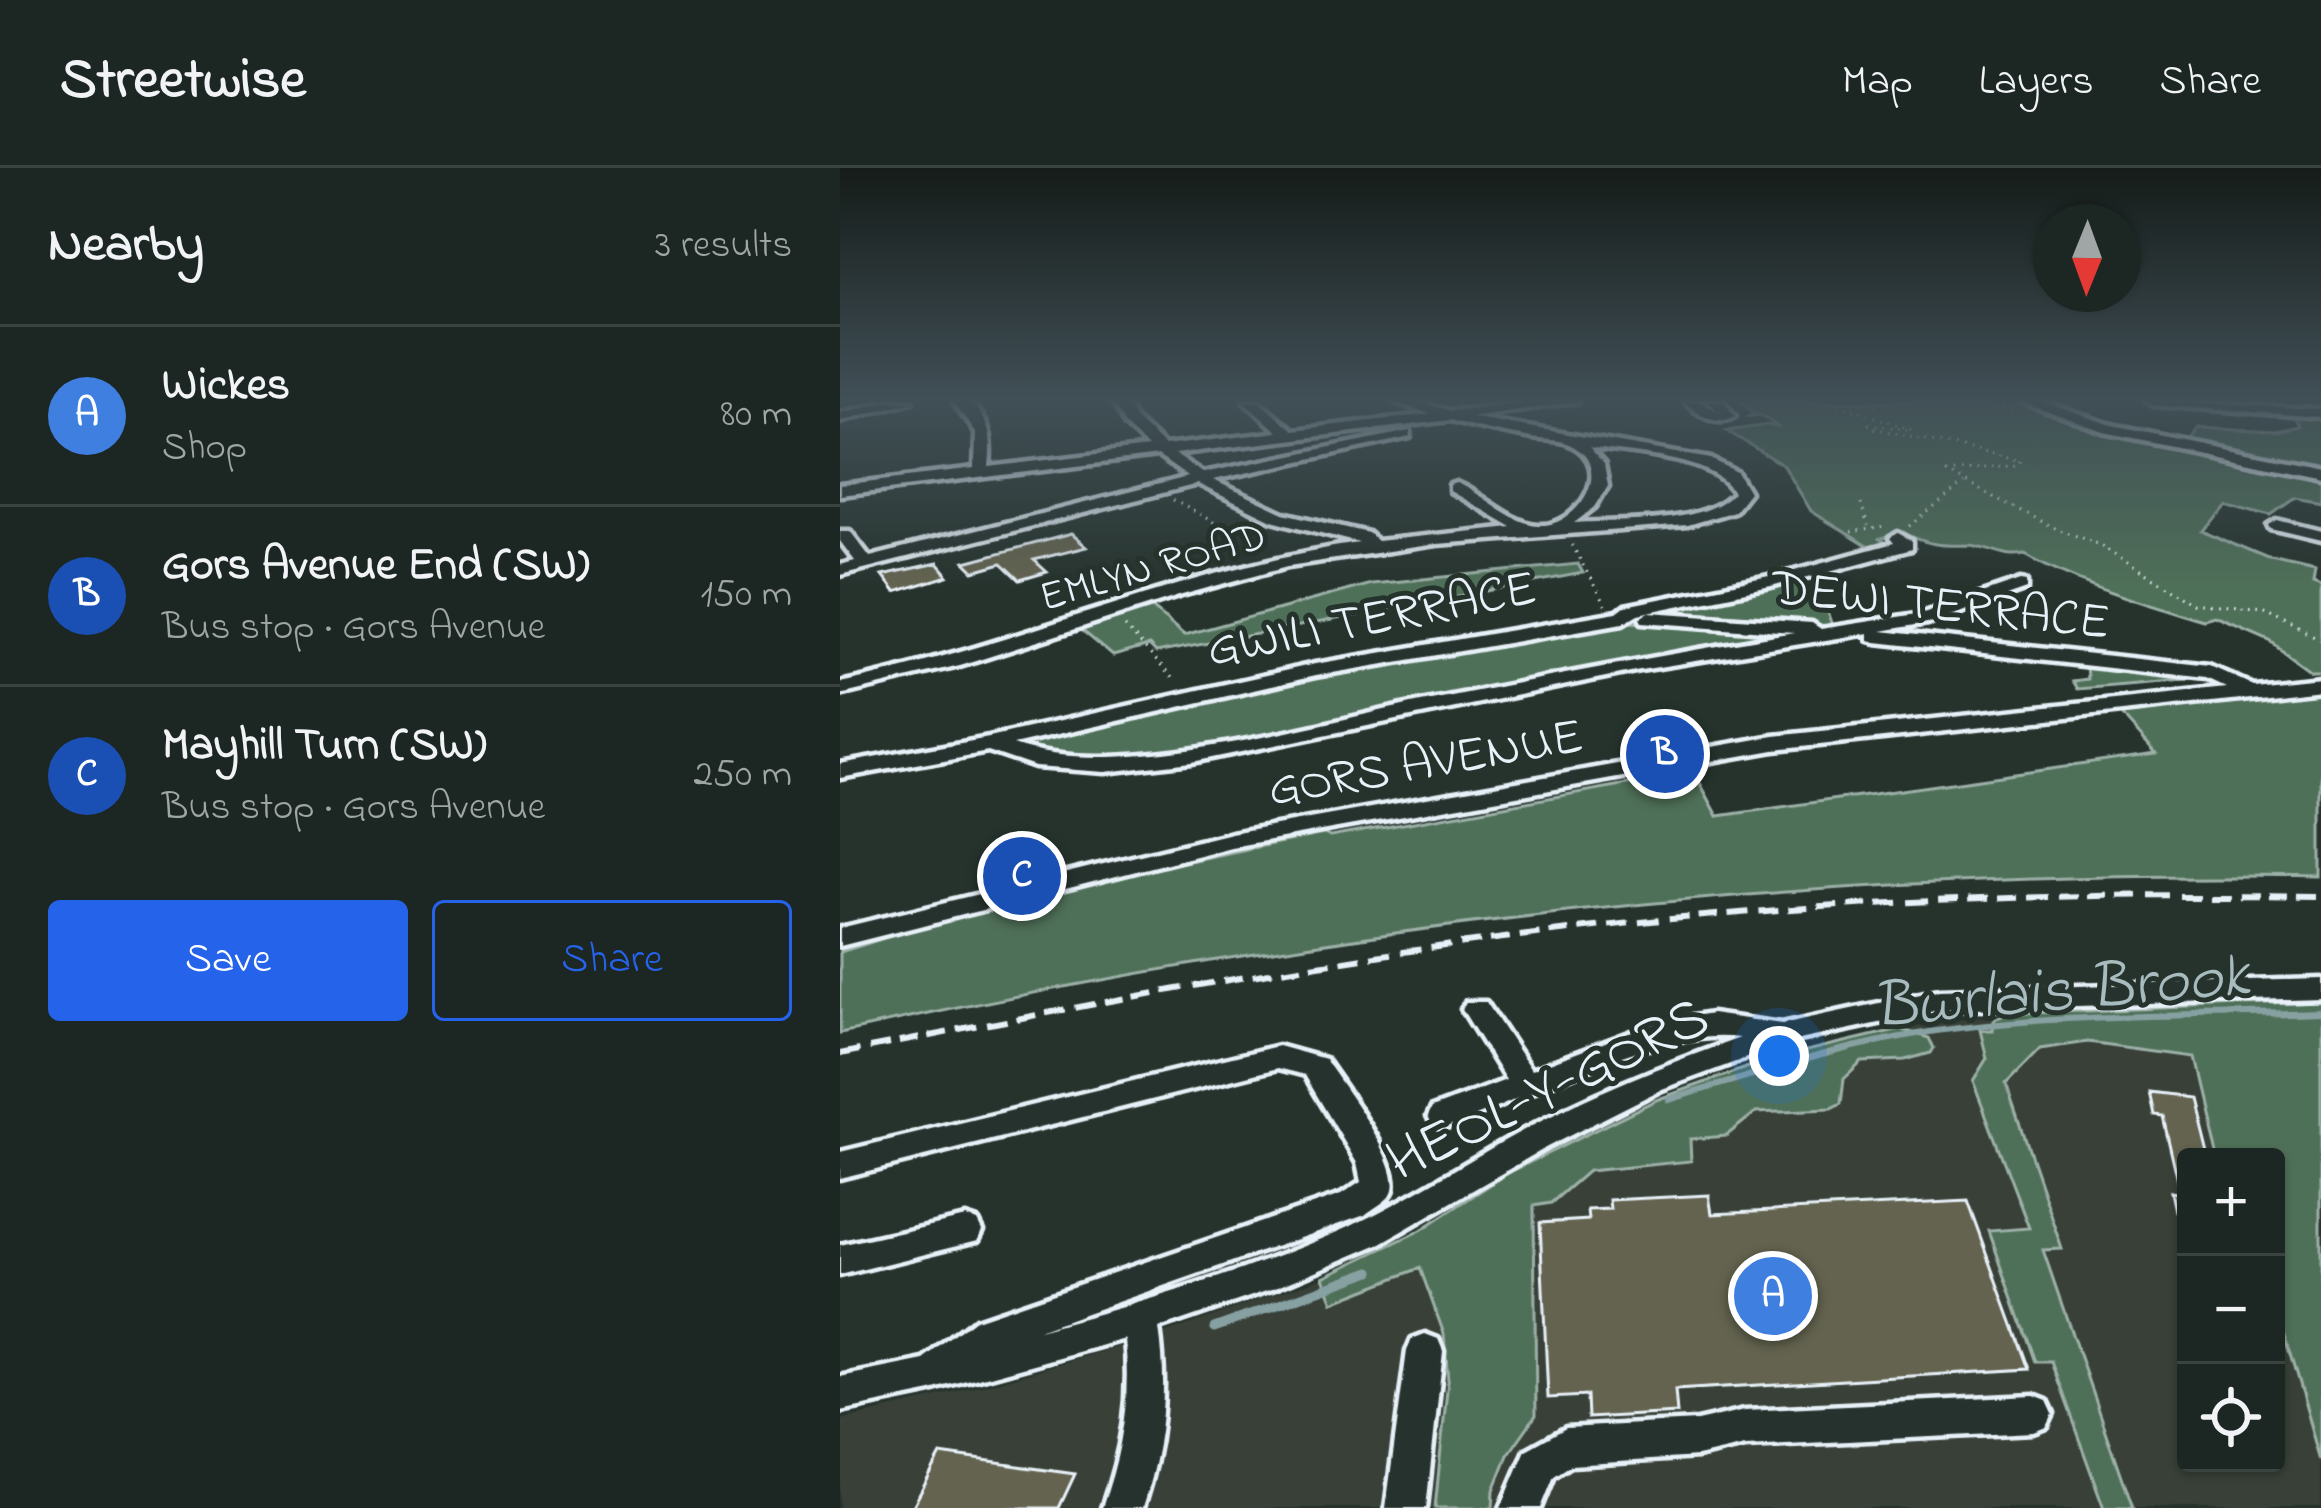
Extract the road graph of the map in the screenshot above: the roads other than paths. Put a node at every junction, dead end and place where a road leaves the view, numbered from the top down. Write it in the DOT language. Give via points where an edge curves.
graph roads {
  1 [pos="982,464"];
  2 [pos="1045,464"];
  3 [pos="1176,464"];
  4 [pos="1273,464"];
  5 [pos="1595,464"];
  6 [pos="1708,464"];
  7 [pos="2275,464"];
  8 [pos="981,471"];
  9 [pos="2321,472"];
  10 [pos="1196,480"];
  11 [pos="1456,488"];
  12 [pos="840,490"];
  13 [pos="2276,525"];
  14 [pos="1560,531"];
  15 [pos="1534,533"];
  16 [pos="1901,534"];
  17 [pos="844,536"];
  18 [pos="2321,536"];
  19 [pos="1374,548"];
  20 [pos="866,562"];
  21 [pos="840,569"];
  22 [pos="2021,586"];
  23 [pos="1617,617"];
  24 [pos="1845,633"];
  25 [pos="2321,684"];
  26 [pos="840,689"];
  27 [pos="2246,690"];
  28 [pos="989,744"];
  29 [pos="840,771"];
  30 [pos="840,922"];
  31 [pos="874,927"];
  32 [pos="840,937"];
  33 [pos="2321,989"];
  34 [pos="1476,1010"];
  35 [pos="1784,1033"];
  36 [pos="1525,1085"];
  37 [pos="1443,1116"];
  38 [pos="840,1165"];
  39 [pos="964,1231"];
  40 [pos="840,1260"];
  41 [pos="1139,1319"];
  42 [pos="1425,1351"];
  43 [pos="932,1376"];
  44 [pos="840,1394"];
  45 [pos="2034,1414"];
  46 [pos="1122,1508"];
  47 [pos="1406,1508"];
  48 [pos="1521,1508"];
  1 -- 8 [label="street"];
  2 -- 8 [label="street"];
  3 -- 10 [label="street"];
  4 -- 10 [label="street"];
  5 -- 14 [label="street" via="1600,486 1593,502"];
  6 -- 14 [label="street, EMLYN ROAD" via="1741,492 1714,515"];
  7 -- 9 [label="street"];
  8 -- 12 [label="street"];
  10 -- 19 [label="street" via="1257,511 1362,537"];
  10 -- 20 [label="street" via="1076,510 1086,520 981,549 949,542"];
  11 -- 15 [label="street"];
  13 -- 18 [label="street"];
  14 -- 15 [label="street, EMLYN ROAD"];
  15 -- 19 [label="street, EMLYN ROAD"];
  16 -- 23 [label="street, GWILI TERRACE" via="1906,545"];
  17 -- 20 [label="street"];
  19 -- 26 [label="street, EMLYN ROAD" via="1283,562"];
  20 -- 21 [label="street"];
  22 -- 24 [label="street" via="1926,618"];
  23 -- 24 [label="street, DEWI TERRACE"];
  23 -- 28 [label="street, GWILI TERRACE"];
  24 -- 27 [label="street, DEWI TERRACE" via="2212,674"];
  24 -- 28 [label="street" via="1640,664 1192,754 1105,765 1035,760"];
  25 -- 27 [label="street, GORS AVENUE"];
  27 -- 31 [label="street, GORS AVENUE" via="1774,742 1232,840"];
  28 -- 29 [label="street, GWILI TERRACE"];
  30 -- 31 [label="street"];
  31 -- 32 [label="street, GORS AVENUE"];
  33 -- 35 [label="street, HEOL-Y-GORS" via="1939,1000"];
  34 -- 36 [label="street"];
  35 -- 36 [label="street" via="1712,1024 1666,1030"];
  35 -- 41 [label="street, HEOL-Y-GORS" via="1651,1082 1370,1233"];
  36 -- 37 [label="street"];
  38 -- 43 [label="street" via="1278,1057 1321,1073 1377,1171 1378,1187 1343,1210 988,1330"];
  39 -- 40 [label="street"];
  41 -- 43 [label="street, HEOL-Y-GORS"];
  41 -- 46 [label="street" via="1149,1403"];
  42 -- 47 [label="street"];
  43 -- 44 [label="street, HEOL-Y-GORS"];
  45 -- 48 [label="street" via="1744,1427 1697,1439 1566,1447 1540,1463"];
}
